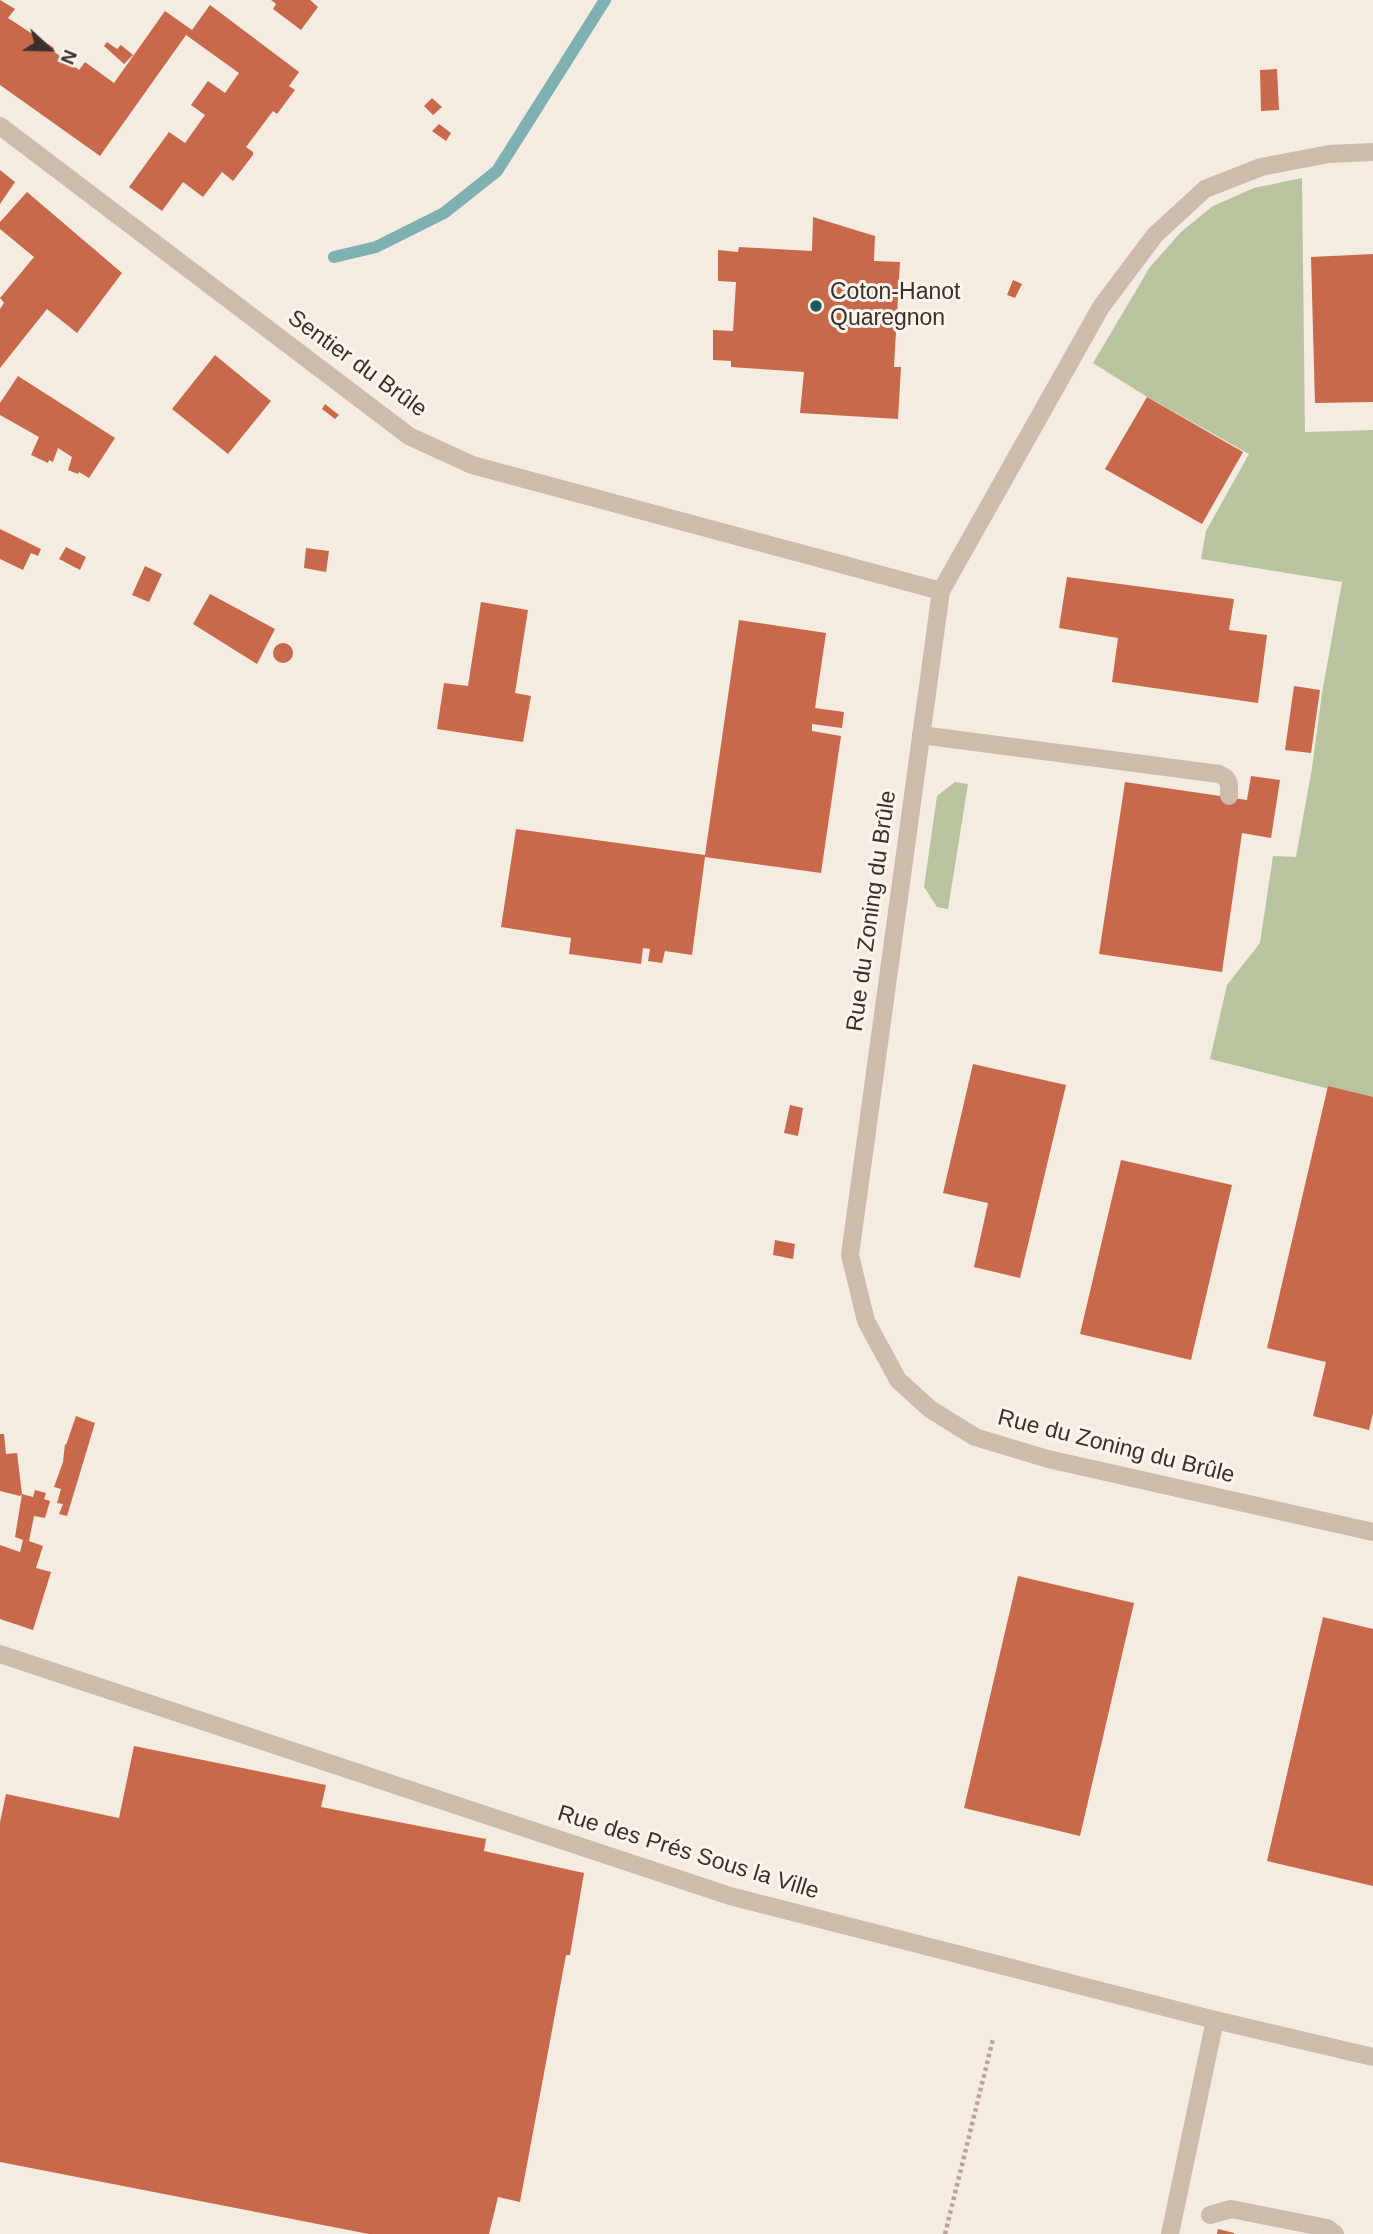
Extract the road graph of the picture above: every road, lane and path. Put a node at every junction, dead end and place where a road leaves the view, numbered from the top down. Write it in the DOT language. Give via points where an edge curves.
graph roads {
  1 [pos="0,126"];
  2 [pos="1373,152"];
  3 [pos="941,591"];
  4 [pos="921,735"];
  5 [pos="1228,796"];
  6 [pos="1373,1532"];
  7 [pos="0,1654"];
  8 [pos="1215,2020"];
  9 [pos="993,2039"];
  10 [pos="1373,2057"];
  11 [pos="1210,2215"];
  12 [pos="945,2234"];
  13 [pos="1170,2234"];
  14 [pos="1335,2234"];
  1 -- 3 [label="street, Sentier du Brûle" via="409,436 472,465"];
  2 -- 3 [label="street, Rue du Zoning du Brûle" via="1329,154 1261,167 1205,189 1155,235 1101,307"];
  3 -- 4 [label="street, Rue du Zoning du Brûle"];
  4 -- 5 [label="street" via="1219,774 1229,784"];
  4 -- 6 [label="street, Rue du Zoning du Brûle" via="850,1255 866,1321 898,1380 930,1409 975,1437 1048,1459"];
  7 -- 8 [label="street, Rue des Prés Sous la Ville" via="730,1896"];
  8 -- 10 [label="street, Rue des Prés Sous la Ville"];
  8 -- 13 [label="street"];
  9 -- 12 [label="path"];
  11 -- 14 [label="street" via="1231,2208 1327,2228"];
}
